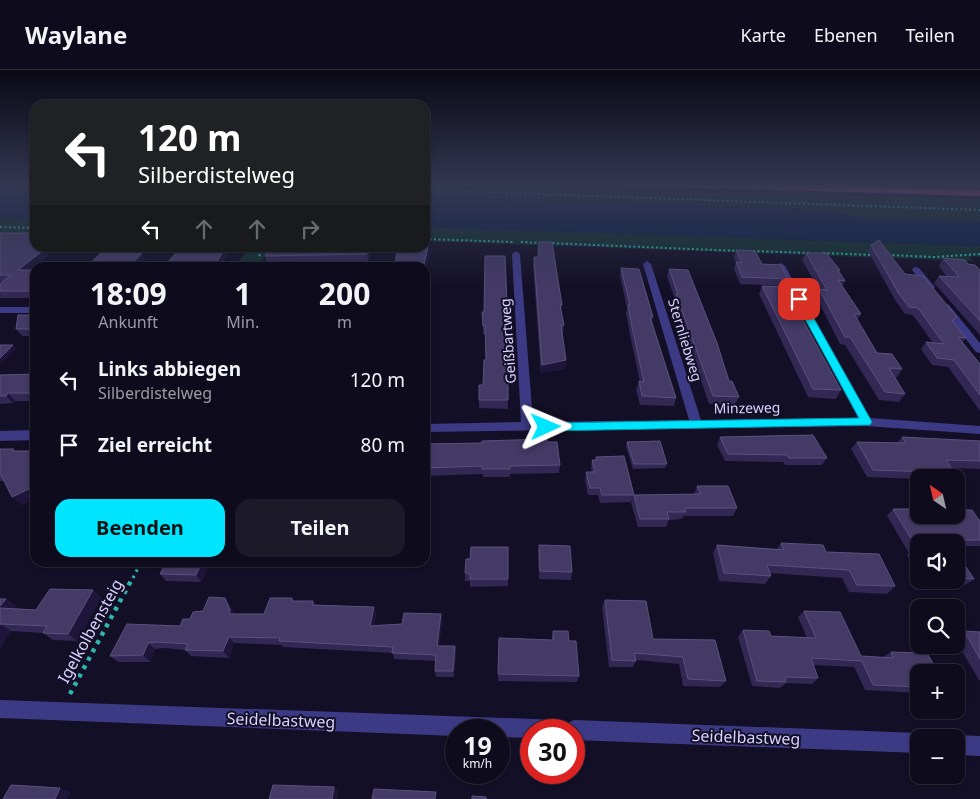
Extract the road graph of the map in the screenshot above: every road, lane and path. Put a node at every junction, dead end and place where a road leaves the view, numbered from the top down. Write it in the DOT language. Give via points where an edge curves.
graph roads {
  1 [pos="0,227"];
  2 [pos="30,228"];
  3 [pos="430,238"];
  4 [pos="744,251"];
  5 [pos="753,251"];
  6 [pos="810,253"];
  7 [pos="819,253"];
  8 [pos="516,254"];
  9 [pos="980,254"];
  10 [pos="388,255"];
  11 [pos="876,255"];
  12 [pos="885,255"];
  13 [pos="387,262"];
  14 [pos="647,264"];
  15 [pos="780,266"];
  16 [pos="916,270"];
  17 [pos="0,310"];
  18 [pos="30,310"];
  19 [pos="980,350"];
  20 [pos="866,422"];
  21 [pos="696,423"];
  22 [pos="527,427"];
  23 [pos="430,428"];
  24 [pos="980,430"];
  25 [pos="30,435"];
  26 [pos="0,436"];
  27 [pos="139,567"];
  28 [pos="0,709"];
  29 [pos="60,712"];
  30 [pos="520,729"];
  31 [pos="585,730"];
  32 [pos="910,743"];
  33 [pos="965,745"];
  34 [pos="980,746"];
  1 -- 2 [label="path"];
  3 -- 4 [label="path"];
  5 -- 6 [label="path"];
  7 -- 11 [label="path"];
  8 -- 22 [label="street, Geißbartweg"];
  9 -- 12 [label="path" via="934,257"];
  10 -- 13 [label="street"];
  14 -- 21 [label="street, Sternliebweg"];
  15 -- 20 [label="street"];
  16 -- 19 [label="street"];
  17 -- 18 [label="street"];
  20 -- 21 [label="street, Minzeweg"];
  20 -- 24 [label="street, Minzeweg"];
  21 -- 22 [label="street, Minzeweg"];
  22 -- 23 [label="street, Minzeweg"];
  25 -- 26 [label="street"];
  27 -- 29 [label="path, Igelkolbensteig"];
  28 -- 29 [label="street, Seidelbastweg"];
  29 -- 30 [label="street, Seidelbastweg"];
  31 -- 32 [label="street, Seidelbastweg"];
  33 -- 34 [label="street"];
}
